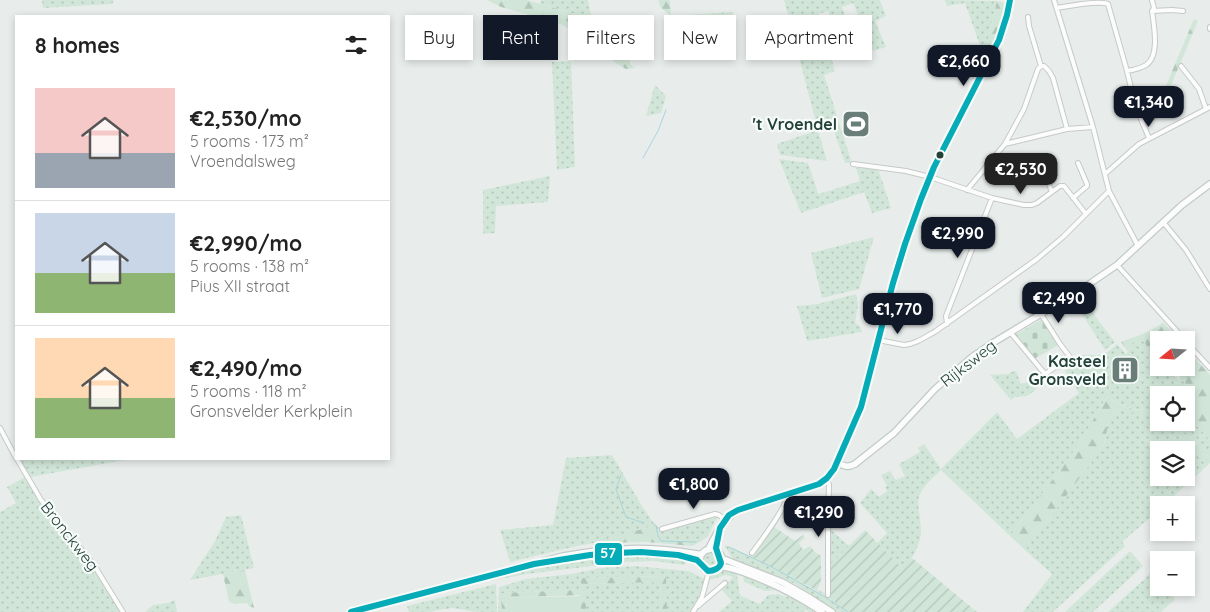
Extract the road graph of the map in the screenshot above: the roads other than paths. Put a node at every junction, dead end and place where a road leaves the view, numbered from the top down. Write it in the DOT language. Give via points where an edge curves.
graph roads {
  1 [pos="1010,0"];
  2 [pos="1054,0"];
  3 [pos="1152,0"];
  4 [pos="1057,8"];
  5 [pos="1152,11"];
  6 [pos="1183,11"];
  7 [pos="1028,16"];
  8 [pos="1040,66"];
  9 [pos="1181,66"];
  10 [pos="1127,71"];
  11 [pos="1208,108"];
  12 [pos="1093,127"];
  13 [pos="1067,130"];
  14 [pos="1149,138"];
  15 [pos="1005,144"];
  16 [pos="1078,163"];
  17 [pos="853,164"];
  18 [pos="1104,174"];
  19 [pos="930,177"];
  20 [pos="1046,177"];
  21 [pos="1210,184"];
  22 [pos="967,190"];
  23 [pos="1109,191"];
  24 [pos="1052,192"];
  25 [pos="992,198"];
  26 [pos="1073,198"];
  27 [pos="1086,214"];
  28 [pos="1163,222"];
  29 [pos="1138,246"];
  30 [pos="1117,264"];
  31 [pos="1210,289"];
  32 [pos="1042,314"];
  33 [pos="947,324"];
  34 [pos="1177,331"];
  35 [pos="1010,332"];
  36 [pos="878,340"];
  37 [pos="1195,350"];
  38 [pos="1209,365"];
  39 [pos="0,428"];
  40 [pos="15,454"];
  41 [pos="18,460"];
  42 [pos="837,463"];
  43 [pos="827,478"];
  44 [pos="787,495"];
  45 [pos="725,520"];
  46 [pos="720,528"];
  47 [pos="662,529"];
  48 [pos="708,550"];
  49 [pos="716,551"];
  50 [pos="752,553"];
  51 [pos="702,554"];
  52 [pos="721,558"];
  53 [pos="549,560"];
  54 [pos="700,562"];
  55 [pos="719,567"];
  56 [pos="709,571"];
  57 [pos="725,582"];
  58 [pos="828,595"];
  59 [pos="696,607"];
  60 [pos="123,612"];
  61 [pos="351,612"];
  62 [pos="693,612"];
  63 [pos="822,612"];
  64 [pos="832,612"];
  1 -- 19 [label="main road" via="999,40"];
  2 -- 4 [label="street"];
  3 -- 5 [label="street"];
  4 -- 10 [label="street" via="1098,2 1108,4"];
  4 -- 12 [label="street"];
  5 -- 6 [label="street"];
  5 -- 10 [label="street" via="1155,40 1152,59 1145,66"];
  7 -- 8 [label="street"];
  8 -- 13 [label="street" via="1049,70 1053,78"];
  8 -- 15 [label="street" via="1024,109"];
  9 -- 11 [label="street" via="1199,89"];
  10 -- 14 [label="street" via="1135,105"];
  11 -- 14 [label="street"];
  12 -- 13 [label="street"];
  12 -- 18 [label="street"];
  13 -- 15 [label="street"];
  14 -- 18 [label="street"];
  15 -- 22 [label="street"];
  16 -- 26 [label="street" via="1087,186"];
  17 -- 19 [label="street"];
  18 -- 23 [label="street"];
  19 -- 22 [label="street"];
  19 -- 36 [label="main road" via="905,244"];
  20 -- 24 [label="street"];
  21 -- 28 [label="main road, Rijksweg"];
  22 -- 25 [label="street"];
  23 -- 27 [label="street"];
  23 -- 29 [label="street"];
  24 -- 25 [label="street" via="1032,205"];
  24 -- 26 [label="street" via="1064,186"];
  25 -- 33 [label="street" via="946,316"];
  26 -- 27 [label="street"];
  27 -- 33 [label="street" via="1037,260"];
  28 -- 29 [label="main road, Rijksweg"];
  28 -- 31 [label="street" via="1186,250"];
  29 -- 30 [label="main road, Rijksweg"];
  30 -- 32 [label="main road, Rijksweg"];
  30 -- 34 [label="street"];
  32 -- 35 [label="main road, Rijksweg"];
  32 -- 35 [label="street" via="1070,357 1045,374"];
  33 -- 36 [label="street" via="919,341 904,345"];
  35 -- 42 [label="main road, Rijksweg" via="964,363 876,448 851,466"];
  36 -- 42 [label="main road" via="859,413"];
  37 -- 38 [label="street"];
  39 -- 40 [label="street, Bronckweg"];
  41 -- 60 [label="street, Bronckweg" via="41,500 94,565"];
  42 -- 43 [label="main road"];
  43 -- 44 [label="main road"];
  43 -- 58 [label="street"];
  44 -- 45 [label="main road" via="740,508"];
  44 -- 50 [label="street" via="783,508"];
  45 -- 46 [label="main road"];
  45 -- 47 [label="street" via="716,514"];
  46 -- 48 [label="main road"];
  46 -- 49 [label="main road"];
  48 -- 49 [label="main road"];
  48 -- 51 [label="main road"];
  49 -- 52 [label="main road"];
  51 -- 53 [label="main road" via="614,548"];
  51 -- 54 [label="main road"];
  52 -- 55 [label="main road"];
  52 -- 64 [label="main road" via="782,582"];
  53 -- 54 [label="main road" via="637,552"];
  53 -- 61 [label="main road"];
  54 -- 56 [label="main road"];
  55 -- 56 [label="main road"];
  55 -- 63 [label="main road" via="732,568 767,582"];
  56 -- 59 [label="street"];
  57 -- 59 [label="street"];
  59 -- 62 [label="street"];
}
